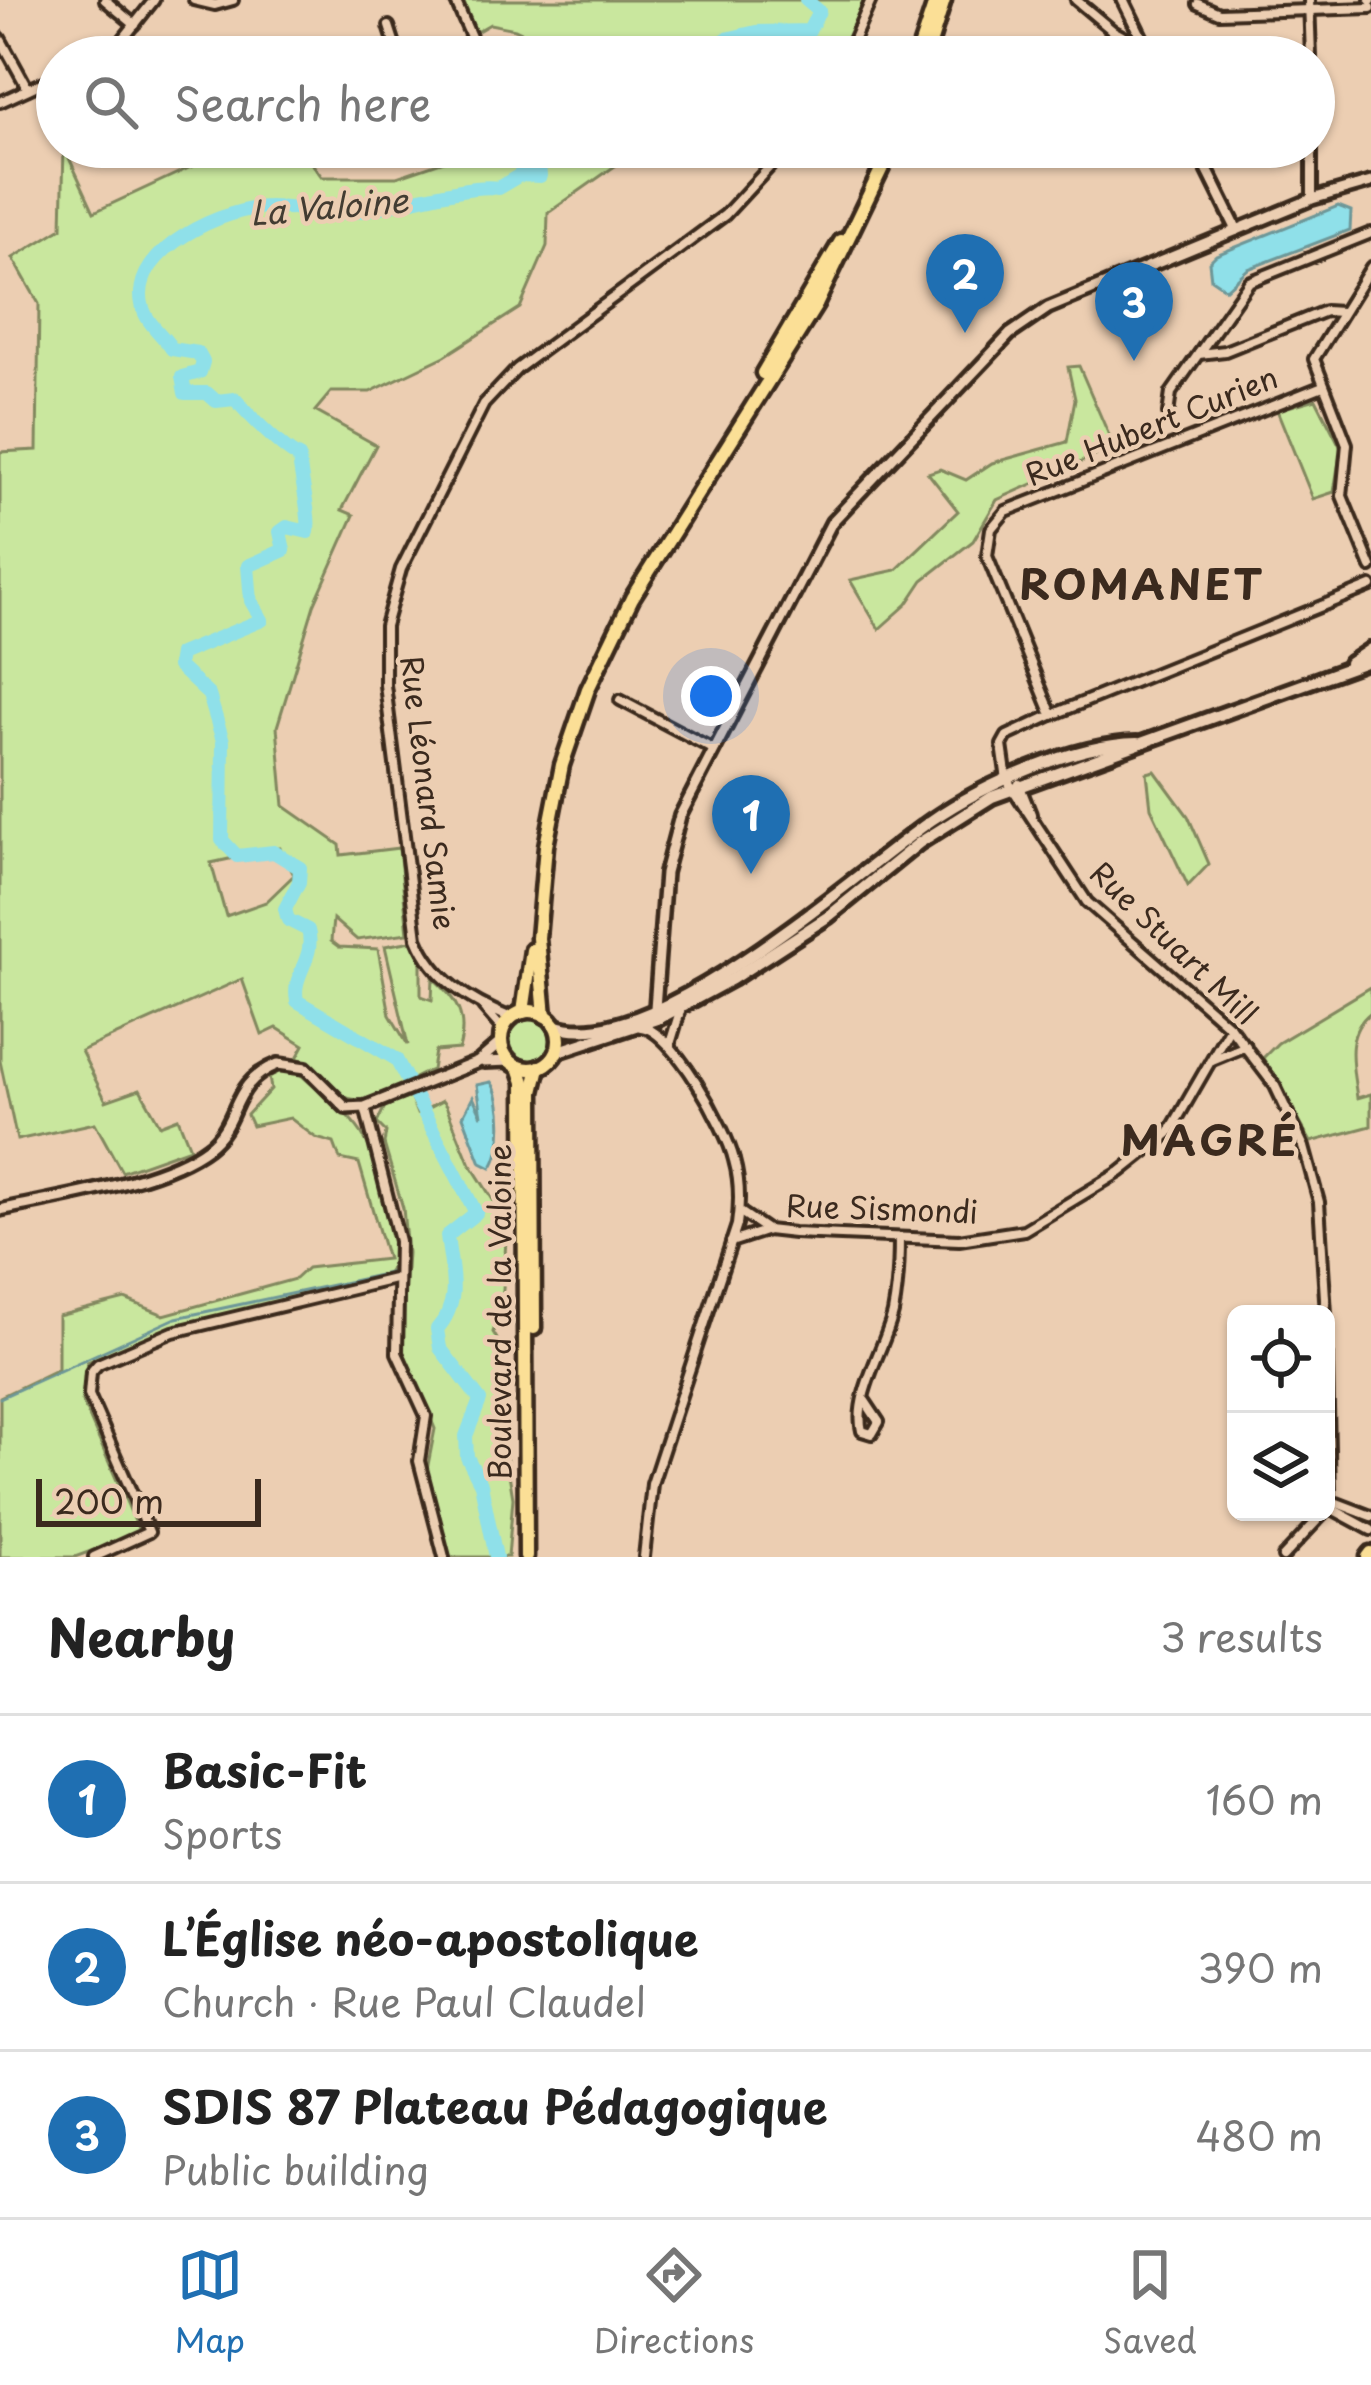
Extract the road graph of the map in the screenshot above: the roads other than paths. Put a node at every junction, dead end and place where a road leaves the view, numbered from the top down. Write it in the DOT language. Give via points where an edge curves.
graph roads {
  1 [pos="105,0"];
  2 [pos="154,0"];
  3 [pos="194,0"];
  4 [pos="233,0"];
  5 [pos="455,0"];
  6 [pos="871,0"];
  7 [pos="940,0"];
  8 [pos="1076,0"];
  9 [pos="1123,0"];
  10 [pos="1371,3"];
  11 [pos="1198,4"];
  12 [pos="1310,5"];
  13 [pos="135,25"];
  14 [pos="389,26"];
  15 [pos="1140,33"];
  16 [pos="123,36"];
  17 [pos="392,36"];
  18 [pos="469,36"];
  19 [pos="855,36"];
  20 [pos="929,36"];
  21 [pos="1121,36"];
  22 [pos="1142,36"];
  23 [pos="1311,36"];
  24 [pos="0,38"];
  25 [pos="36,85"];
  26 [pos="28,89"];
  27 [pos="0,102"];
  28 [pos="769,168"];
  29 [pos="877,168"];
  30 [pos="878,168"];
  31 [pos="1206,168"];
  32 [pos="1312,168"];
  33 [pos="1371,182"];
  34 [pos="1312,199"];
  35 [pos="1237,230"];
  36 [pos="1371,232"];
  37 [pos="1371,267"];
  38 [pos="1341,312"];
  39 [pos="1199,354"];
  40 [pos="1323,386"];
  41 [pos="1168,414"];
  42 [pos="1371,567"];
  43 [pos="1371,586"];
  44 [pos="1371,649"];
  45 [pos="1371,660"];
  46 [pos="1342,668"];
  47 [pos="620,700"];
  48 [pos="1052,715"];
  49 [pos="713,749"];
  50 [pos="1012,780"];
  51 [pos="682,1006"];
  52 [pos="656,1015"];
  53 [pos="550,1021"];
  54 [pos="509,1025"];
  55 [pos="1230,1027"];
  56 [pos="627,1029"];
  57 [pos="660,1034"];
  58 [pos="670,1045"];
  59 [pos="1246,1046"];
  60 [pos="556,1052"];
  61 [pos="1211,1061"];
  62 [pos="478,1063"];
  63 [pos="515,1064"];
  64 [pos="538,1067"];
  65 [pos="365,1107"];
  66 [pos="0,1210"];
  67 [pos="739,1210"];
  68 [pos="766,1230"];
  69 [pos="899,1238"];
  70 [pos="731,1242"];
  71 [pos="398,1278"];
  72 [pos="1326,1305"];
  73 [pos="865,1401"];
  74 [pos="1335,1510"];
  75 [pos="1335,1512"];
  76 [pos="1371,1516"];
  77 [pos="1318,1521"];
  78 [pos="1371,1530"];
  79 [pos="94,1557"];
  80 [pos="444,1557"];
  81 [pos="530,1557"];
  82 [pos="644,1557"];
  83 [pos="1283,1557"];
  1 -- 13 [label="street"];
  2 -- 13 [label="street"];
  3 -- 4 [label="street"];
  5 -- 18 [label="street"];
  6 -- 19 [label="street"];
  7 -- 20 [label="main road"];
  8 -- 21 [label="street"];
  9 -- 15 [label="street"];
  10 -- 12 [label="street"];
  11 -- 12 [label="street" via="1219,13"];
  12 -- 23 [label="street"];
  13 -- 16 [label="street"];
  14 -- 17 [label="street"];
  15 -- 21 [label="street"];
  15 -- 22 [label="street"];
  24 -- 26 [label="street"];
  25 -- 26 [label="street"];
  26 -- 27 [label="street"];
  28 -- 54 [label="street, Rue Léonard Samie" via="725,215 517,369 484,404 401,569 385,626 385,685 417,938 434,970"];
  29 -- 54 [label="main road" via="807,302 590,667 545,809"];
  30 -- 53 [label="main road" via="816,305 632,598 588,689 562,765 543,868 538,938"];
  31 -- 35 [label="street"];
  32 -- 34 [label="street"];
  33 -- 34 [label="street"];
  34 -- 35 [label="street"];
  35 -- 49 [label="street" via="1048,308 992,352 832,522"];
  36 -- 39 [label="street" via="1249,282"];
  37 -- 38 [label="street"];
  38 -- 39 [label="street"];
  38 -- 40 [label="street" via="1315,350"];
  39 -- 41 [label="street" via="1171,393"];
  40 -- 42 [label="street" via="1347,444 1342,496"];
  40 -- 48 [label="street, Rue Hubert Curien" via="997,518 987,556"];
  43 -- 48 [label="street"];
  44 -- 46 [label="main road"];
  45 -- 46 [label="main road"];
  46 -- 50 [label="main road" via="1142,743"];
  47 -- 49 [label="street"];
  48 -- 50 [label="street" via="1007,736"];
  49 -- 52 [label="street" via="671,841"];
  50 -- 51 [label="main road" via="778,951"];
  50 -- 52 [label="main road" via="932,820 789,932"];
  50 -- 55 [label="street, Rue Stuart Mill" via="1088,902"];
  51 -- 52 [label="main road"];
  51 -- 58 [label="street"];
  52 -- 53 [label="main road" via="591,1031"];
  52 -- 56 [label="main road"];
  52 -- 57 [label="street"];
  52 -- 58 [label="street"];
  53 -- 54 [label="main road"];
  53 -- 60 [label="main road"];
  54 -- 62 [label="street"];
  54 -- 63 [label="main road"];
  55 -- 59 [label="street, Rue Stuart Mill"];
  55 -- 61 [label="street, Rue Sismondi"];
  56 -- 57 [label="street"];
  56 -- 60 [label="main road"];
  57 -- 58 [label="street"];
  58 -- 67 [label="street" via="723,1127"];
  59 -- 61 [label="street"];
  59 -- 72 [label="street, Rue Stuart Mill" via="1307,1156 1323,1236"];
  60 -- 64 [label="main road"];
  61 -- 69 [label="street, Rue Sismondi" via="1169,1132 1125,1169 1024,1230"];
  62 -- 63 [label="street"];
  62 -- 65 [label="street"];
  63 -- 64 [label="main road"];
  63 -- 81 [label="main road, Boulevard de la Valoine" via="524,1082"];
  64 -- 81 [label="main road, Boulevard de la Valoine"];
  65 -- 66 [label="street" via="346,1108 306,1068 278,1064 244,1084 221,1132 197,1153 130,1179"];
  65 -- 71 [label="street" via="399,1241"];
  67 -- 68 [label="street, Rue Sismondi"];
  67 -- 70 [label="street"];
  68 -- 69 [label="street, Rue Sismondi"];
  68 -- 70 [label="street, Rue Sismondi"];
  69 -- 73 [label="street" via="892,1316"];
  70 -- 82 [label="street" via="652,1484"];
  71 -- 79 [label="street" via="173,1332 98,1364 89,1395 149,1523 146,1535"];
  71 -- 80 [label="street" via="397,1353 426,1416 419,1461"];
  74 -- 76 [label="street"];
  75 -- 78 [label="street"];
  77 -- 83 [label="street"];
}
